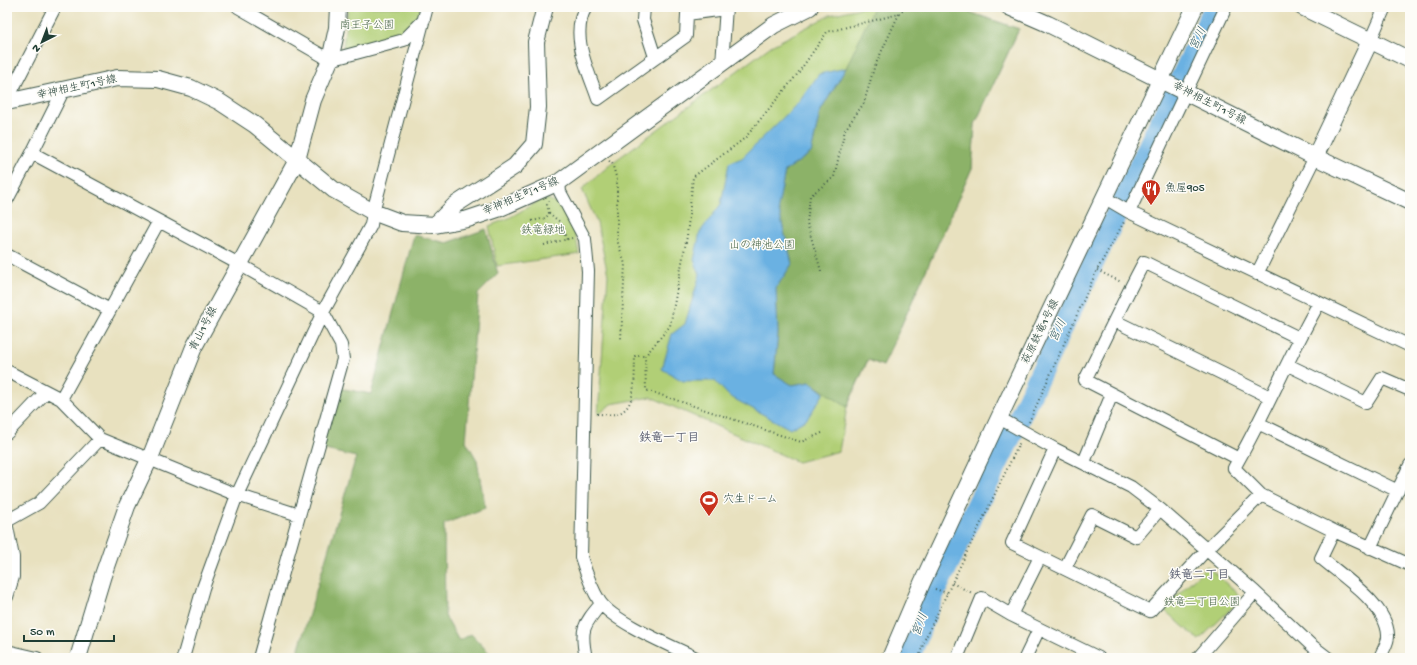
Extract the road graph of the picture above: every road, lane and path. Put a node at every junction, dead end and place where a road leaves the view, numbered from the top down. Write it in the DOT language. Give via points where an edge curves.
graph roads {
  1 [pos="55,7"];
  2 [pos="238,7"];
  3 [pos="338,7"];
  4 [pos="545,7"];
  5 [pos="644,7"];
  6 [pos="810,7"];
  7 [pos="905,7"];
  8 [pos="1008,7"];
  9 [pos="1196,7"];
  10 [pos="1226,7"];
  11 [pos="1302,7"];
  12 [pos="1385,7"];
  13 [pos="581,8"];
  14 [pos="726,8"];
  15 [pos="426,13"];
  16 [pos="899,14"];
  17 [pos="1370,41"];
  18 [pos="655,57"];
  19 [pos="330,60"];
  20 [pos="1410,60"];
  21 [pos="722,64"];
  22 [pos="1161,80"];
  23 [pos="63,91"];
  24 [pos="1184,92"];
  25 [pos="7,101"];
  26 [pos="600,152"];
  27 [pos="32,153"];
  28 [pos="1315,157"];
  29 [pos="297,160"];
  30 [pos="559,182"];
  31 [pos="7,200"];
  32 [pos="1108,200"];
  33 [pos="1410,202"];
  34 [pos="1126,210"];
  35 [pos="373,212"];
  36 [pos="159,221"];
  37 [pos="532,221"];
  38 [pos="435,225"];
  39 [pos="584,236"];
  40 [pos="567,240"];
  41 [pos="544,245"];
  42 [pos="7,255"];
  43 [pos="239,264"];
  44 [pos="820,270"];
  45 [pos="1097,270"];
  46 [pos="1257,274"];
  47 [pos="1130,287"];
  48 [pos="1319,303"];
  49 [pos="110,310"];
  50 [pos="323,312"];
  51 [pos="1115,321"];
  52 [pos="1299,338"];
  53 [pos="621,339"];
  54 [pos="1410,346"];
  55 [pos="645,356"];
  56 [pos="1288,365"];
  57 [pos="7,371"];
  58 [pos="1410,390"];
  59 [pos="46,392"];
  60 [pos="1112,394"];
  61 [pos="1270,397"];
  62 [pos="61,399"];
  63 [pos="586,415"];
  64 [pos="1002,420"];
  65 [pos="1258,423"];
  66 [pos="1022,431"];
  67 [pos="7,433"];
  68 [pos="822,433"];
  69 [pos="100,439"];
  70 [pos="1055,449"];
  71 [pos="150,458"];
  72 [pos="1239,459"];
  73 [pos="1084,462"];
  74 [pos="1410,465"];
  75 [pos="1398,491"];
  76 [pos="1261,495"];
  77 [pos="237,496"];
  78 [pos="1160,509"];
  79 [pos="299,515"];
  80 [pos="7,521"];
  81 [pos="7,527"];
  82 [pos="1334,531"];
  83 [pos="1370,548"];
  84 [pos="1207,549"];
  85 [pos="1040,557"];
  86 [pos="1410,566"];
  87 [pos="1065,568"];
  88 [pos="952,583"];
  89 [pos="1255,592"];
  90 [pos="943,593"];
  91 [pos="947,593"];
  92 [pos="7,597"];
  93 [pos="982,598"];
  94 [pos="601,604"];
  95 [pos="1011,615"];
  96 [pos="1039,629"];
  97 [pos="7,650"];
  98 [pos="1205,656"];
  99 [pos="37,658"];
  100 [pos="78,658"];
  101 [pos="183,658"];
  102 [pos="259,658"];
  103 [pos="586,658"];
  104 [pos="696,658"];
  105 [pos="890,658"];
  106 [pos="919,658"];
  107 [pos="957,658"];
  108 [pos="1025,658"];
  109 [pos="1099,658"];
  110 [pos="1328,658"];
  111 [pos="1380,658"];
  1 -- 25 [label="street"];
  2 -- 19 [label="street"];
  3 -- 19 [label="street, 青山1号線" via="337,28"];
  4 -- 38 [label="street" via="536,42 538,107 534,144 515,166 455,205"];
  5 -- 18 [label="street" via="643,20"];
  6 -- 21 [label="street, 幸神相生町1号線" via="774,25"];
  7 -- 16 [label="path"];
  8 -- 22 [label="street, 幸神相生町1号線"];
  9 -- 22 [label="street, 萩原鉄竜1号線"];
  10 -- 24 [label="street"];
  11 -- 17 [label="street"];
  12 -- 17 [label="street"];
  13 -- 18 [label="street" via="580,44 598,99"];
  14 -- 18 [label="street" via="687,14 686,36"];
  14 -- 21 [label="street"];
  15 -- 19 [label="street" via="404,40"];
  15 -- 35 [label="street"];
  16 -- 44 [label="path" via="874,68 864,103 845,130 834,177 810,196 807,223"];
  16 -- 55 [label="path" via="827,32 796,76 745,138 693,177 687,236 670,326"];
  17 -- 20 [label="street"];
  17 -- 28 [label="street"];
  19 -- 29 [label="street, 青山1号線" via="314,100"];
  21 -- 26 [label="street, 幸神相生町1号線"];
  22 -- 24 [label="street, 幸神相生町1号線"];
  22 -- 32 [label="street, 萩原鉄竜1号線"];
  23 -- 25 [label="street, 幸神相生町1号線"];
  23 -- 27 [label="street"];
  23 -- 29 [label="street, 幸神相生町1号線" via="117,78 158,78 191,88 220,102 255,125"];
  24 -- 28 [label="street, 幸神相生町1号線"];
  24 -- 34 [label="street"];
  26 -- 30 [label="street, 幸神相生町1号線"];
  26 -- 53 [label="path" via="612,163 616,180 618,240 625,264"];
  27 -- 31 [label="street"];
  27 -- 36 [label="street"];
  28 -- 33 [label="street, 幸神相生町1号線"];
  28 -- 46 [label="street"];
  29 -- 35 [label="street, 幸神相生町1号線" via="334,190"];
  29 -- 43 [label="street, 青山1号線"];
  30 -- 38 [label="street, 幸神相生町1号線" via="498,209"];
  30 -- 39 [label="street" via="560,192"];
  32 -- 34 [label="street"];
  32 -- 64 [label="street, 萩原鉄竜1号線"];
  34 -- 45 [label="path"];
  34 -- 46 [label="street"];
  35 -- 38 [label="street, 幸神相生町1号線" via="402,222"];
  35 -- 50 [label="street" via="371,225"];
  36 -- 43 [label="street"];
  36 -- 49 [label="street"];
  37 -- 40 [label="path" via="546,218 549,213 560,222"];
  39 -- 40 [label="path"];
  39 -- 63 [label="street" via="588,271"];
  40 -- 41 [label="path"];
  42 -- 49 [label="street"];
  43 -- 50 [label="street"];
  43 -- 71 [label="street, 青山1号線" via="194,347"];
  45 -- 47 [label="path"];
  45 -- 66 [label="path"];
  46 -- 48 [label="street"];
  47 -- 51 [label="street"];
  47 -- 52 [label="street" via="1144,262"];
  48 -- 52 [label="street"];
  48 -- 54 [label="street"];
  49 -- 62 [label="street"];
  50 -- 77 [label="street"];
  50 -- 79 [label="street" via="341,345 343,359"];
  51 -- 60 [label="street" via="1085,380"];
  51 -- 61 [label="street"];
  52 -- 56 [label="street"];
  55 -- 63 [label="path" via="635,356 632,393 627,408 617,414"];
  55 -- 68 [label="path" via="646,390 802,442"];
  56 -- 58 [label="street" via="1366,403 1382,378"];
  56 -- 61 [label="street"];
  57 -- 59 [label="street"];
  59 -- 62 [label="street"];
  59 -- 67 [label="street"];
  60 -- 72 [label="street"];
  60 -- 73 [label="street"];
  61 -- 65 [label="street"];
  62 -- 69 [label="street"];
  63 -- 94 [label="street" via="581,557 590,585"];
  64 -- 66 [label="street"];
  64 -- 105 [label="street, 萩原鉄竜1号線" via="922,582"];
  65 -- 72 [label="street"];
  65 -- 75 [label="street"];
  66 -- 70 [label="street"];
  66 -- 88 [label="path"];
  69 -- 71 [label="street"];
  69 -- 80 [label="street" via="39,503"];
  70 -- 73 [label="street"];
  70 -- 85 [label="street" via="1012,542"];
  71 -- 77 [label="street"];
  71 -- 100 [label="street, 青山1号線" via="127,506"];
  72 -- 76 [label="street" via="1234,468"];
  73 -- 78 [label="street" via="1131,487"];
  74 -- 75 [label="street"];
  75 -- 83 [label="street"];
  76 -- 82 [label="street"];
  76 -- 84 [label="street"];
  77 -- 79 [label="street"];
  77 -- 101 [label="street" via="203,588"];
  78 -- 84 [label="street"];
  78 -- 87 [label="street" via="1136,536 1092,514"];
  79 -- 102 [label="street"];
  81 -- 92 [label="street" via="13,570"];
  82 -- 83 [label="street"];
  82 -- 111 [label="street" via="1321,558 1368,598 1386,620 1388,637"];
  83 -- 86 [label="street"];
  84 -- 87 [label="street" via="1150,611"];
  84 -- 89 [label="street"];
  85 -- 87 [label="street"];
  85 -- 95 [label="street"];
  88 -- 91 [label="path"];
  88 -- 93 [label="path"];
  89 -- 98 [label="street"];
  89 -- 110 [label="street"];
  90 -- 91 [label="path"];
  91 -- 106 [label="path" via="924,641"];
  93 -- 95 [label="street"];
  93 -- 107 [label="street"];
  94 -- 103 [label="street" via="586,621 582,639"];
  94 -- 104 [label="street" via="622,620"];
  95 -- 96 [label="street"];
  96 -- 108 [label="street"];
  96 -- 109 [label="street"];
  97 -- 99 [label="street"];
}
